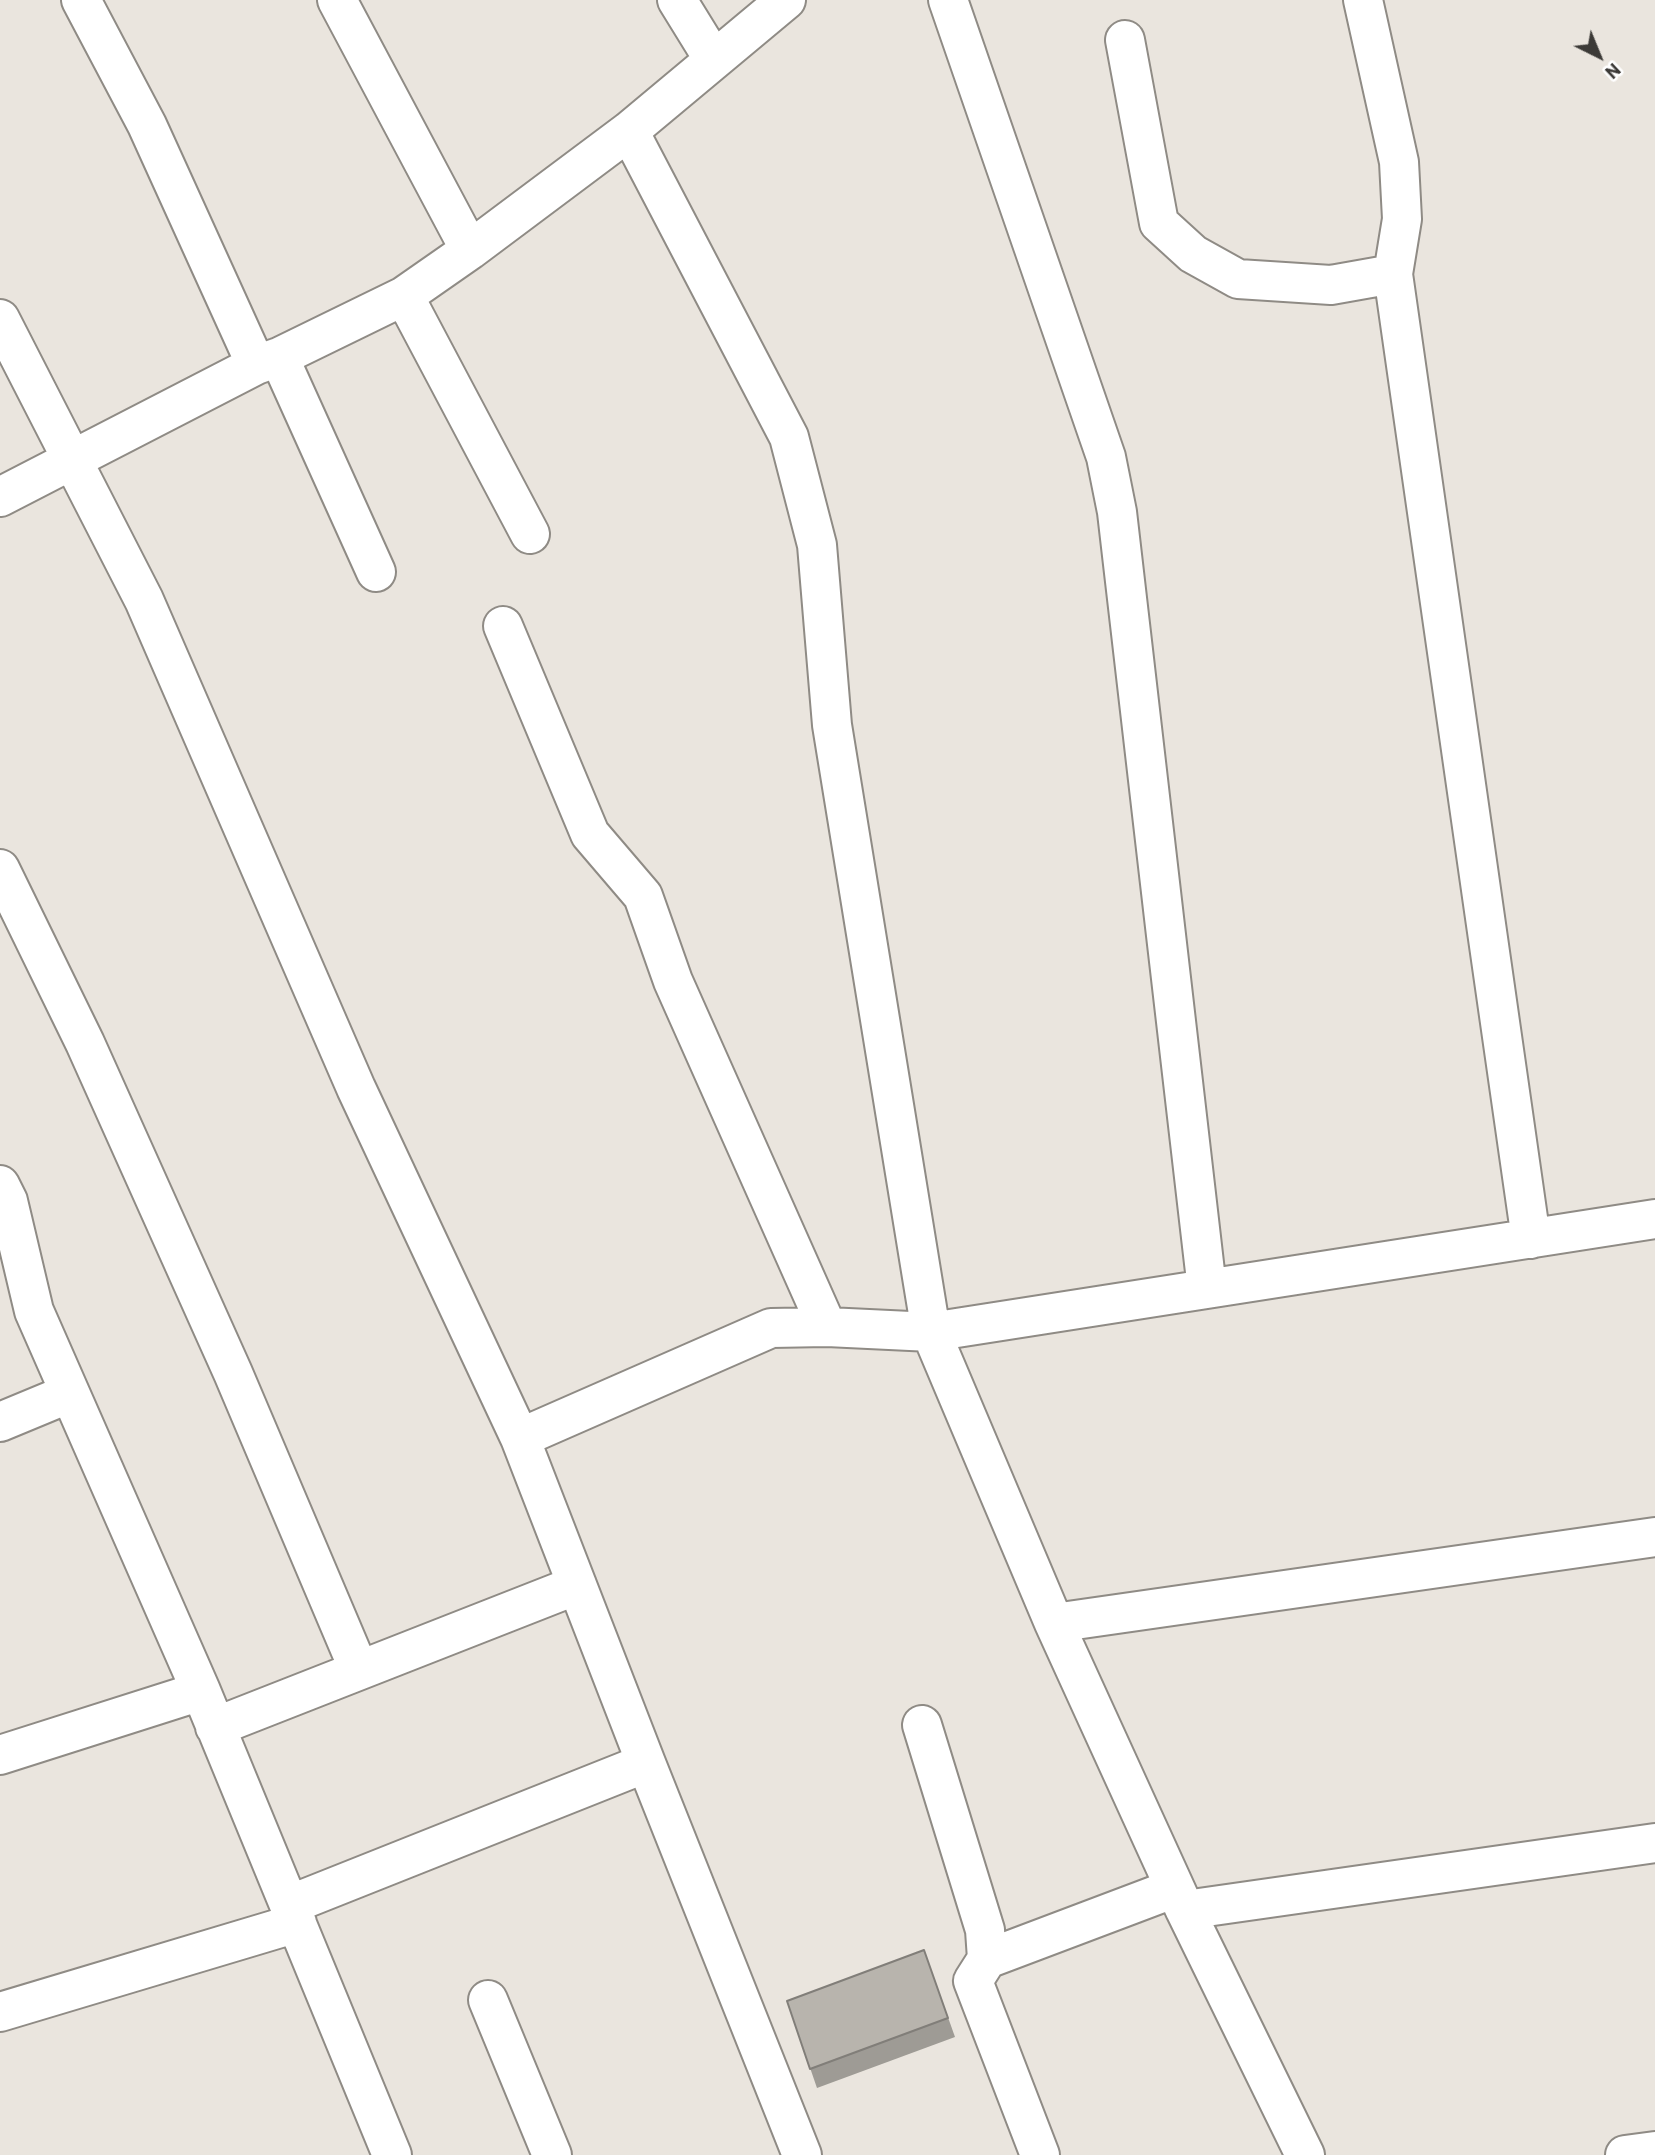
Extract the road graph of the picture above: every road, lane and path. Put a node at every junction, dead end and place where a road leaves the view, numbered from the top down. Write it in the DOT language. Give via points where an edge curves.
graph roads {
  1 [pos="81,0"];
  2 [pos="337,0"];
  3 [pos="677,0"];
  4 [pos="786,0"];
  5 [pos="948,0"];
  6 [pos="1363,0"];
  7 [pos="1125,40"];
  8 [pos="714,60"];
  9 [pos="629,131"];
  10 [pos="470,250"];
  11 [pos="1393,274"];
  12 [pos="404,296"];
  13 [pos="0,319"];
  14 [pos="267,361"];
  15 [pos="72,461"];
  16 [pos="0,497"];
  17 [pos="530,534"];
  18 [pos="376,572"];
  19 [pos="503,626"];
  20 [pos="0,869"];
  21 [pos="0,1185"];
  22 [pos="1655,1219"];
  23 [pos="1531,1239"];
  24 [pos="1208,1289"];
  25 [pos="827,1327"];
  26 [pos="931,1332"];
  27 [pos="70,1393"];
  28 [pos="0,1422"];
  29 [pos="520,1438"];
  30 [pos="1655,1537"];
  31 [pos="577,1585"];
  32 [pos="1054,1623"];
  33 [pos="359,1670"];
  34 [pos="201,1691"];
  35 [pos="922,1725"];
  36 [pos="215,1727"];
  37 [pos="0,1755"];
  38 [pos="646,1763"];
  39 [pos="1655,1843"];
  40 [pos="1180,1899"];
  41 [pos="293,1914"];
  42 [pos="987,1959"];
  43 [pos="488,2000"];
  44 [pos="0,2012"];
  45 [pos="1655,2151"];
  46 [pos="392,2155"];
  47 [pos="552,2155"];
  48 [pos="802,2155"];
  49 [pos="1040,2155"];
  50 [pos="1305,2155"];
  51 [pos="1625,2155"];
  1 -- 14 [label="street"];
  2 -- 10 [label="street"];
  3 -- 8 [label="street"];
  4 -- 8 [label="street"];
  5 -- 24 [label="street" via="1106,457"];
  6 -- 11 [label="street" via="1399,162 1402,219"];
  7 -- 11 [label="street" via="1159,223 1193,254 1238,279 1331,285"];
  8 -- 9 [label="street"];
  9 -- 10 [label="street"];
  9 -- 26 [label="street" via="789,437 814,531 832,725"];
  10 -- 12 [label="street"];
  11 -- 23 [label="street"];
  12 -- 14 [label="street"];
  12 -- 17 [label="street"];
  13 -- 15 [label="street"];
  14 -- 15 [label="street"];
  14 -- 18 [label="street"];
  15 -- 16 [label="street"];
  15 -- 29 [label="street" via="144,600 356,1088"];
  19 -- 25 [label="street" via="590,834 643,896 673,981"];
  20 -- 33 [label="street" via="85,1043 233,1373"];
  21 -- 27 [label="street" via="8,1201 34,1311"];
  22 -- 23 [label="street"];
  23 -- 24 [label="street"];
  24 -- 26 [label="street"];
  25 -- 26 [label="street"];
  25 -- 29 [label="street" via="771,1328"];
  26 -- 32 [label="street"];
  27 -- 28 [label="street"];
  27 -- 34 [label="street"];
  29 -- 31 [label="street"];
  30 -- 32 [label="street"];
  31 -- 33 [label="street"];
  31 -- 38 [label="street"];
  32 -- 40 [label="street"];
  33 -- 36 [label="street"];
  34 -- 36 [label="street"];
  34 -- 37 [label="street"];
  35 -- 42 [label="street" via="985,1930"];
  36 -- 41 [label="street"];
  38 -- 41 [label="street"];
  38 -- 48 [label="street"];
  39 -- 40 [label="street"];
  40 -- 42 [label="street"];
  40 -- 50 [label="street"];
  41 -- 44 [label="street"];
  41 -- 46 [label="street"];
  42 -- 49 [label="street" via="973,1981"];
  43 -- 47 [label="street"];
  45 -- 51 [label="street"];
}
